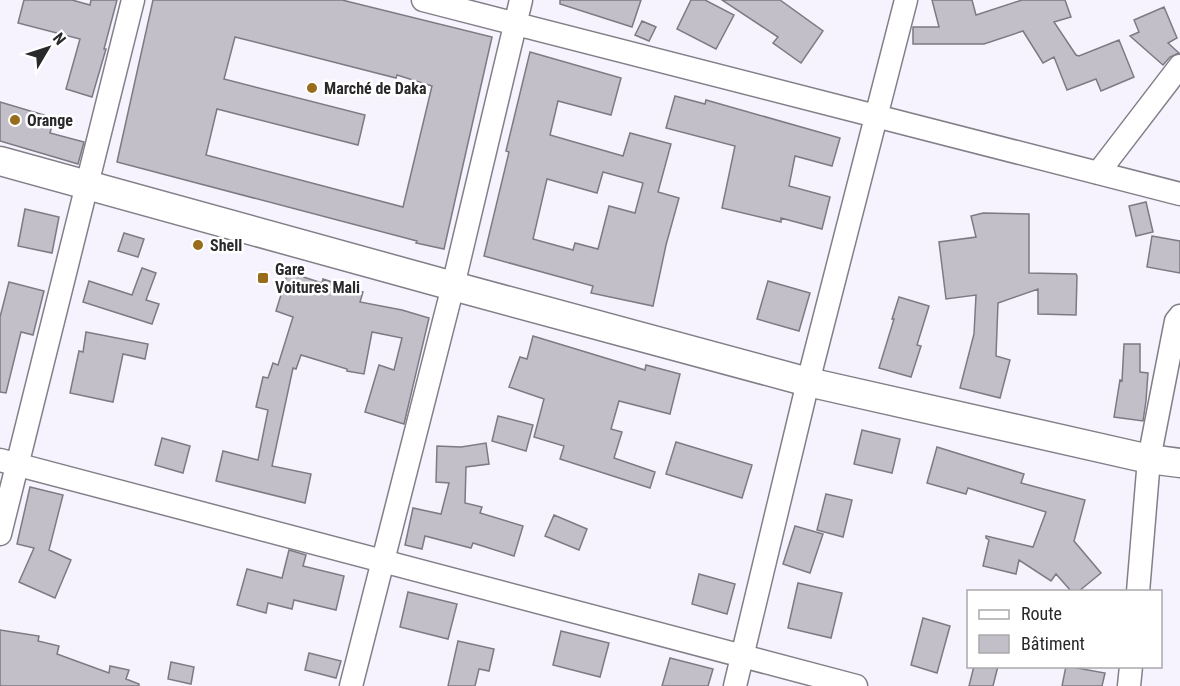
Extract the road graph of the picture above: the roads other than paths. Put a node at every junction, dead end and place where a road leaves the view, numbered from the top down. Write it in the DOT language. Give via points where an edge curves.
graph roads {
  1 [pos="133,0"];
  2 [pos="423,0"];
  3 [pos="521,0"];
  4 [pos="906,0"];
  5 [pos="515,24"];
  6 [pos="1180,66"];
  7 [pos="876,116"];
  8 [pos="0,161"];
  9 [pos="1098,173"];
  10 [pos="88,186"];
  11 [pos="1180,194"];
  12 [pos="453,286"];
  13 [pos="1180,316"];
  14 [pos="808,382"];
  15 [pos="1149,459"];
  16 [pos="9,462"];
  17 [pos="1180,463"];
  18 [pos="0,534"];
  19 [pos="381,562"];
  20 [pos="1138,590"];
  21 [pos="742,657"];
  22 [pos="1131,668"];
  23 [pos="351,686"];
  24 [pos="735,686"];
  25 [pos="856,686"];
  26 [pos="1129,686"];
  1 -- 10 [label="street"];
  2 -- 5 [label="street"];
  3 -- 5 [label="street"];
  4 -- 7 [label="street"];
  5 -- 7 [label="street"];
  5 -- 12 [label="street"];
  6 -- 9 [label="street"];
  7 -- 9 [label="street"];
  7 -- 14 [label="street"];
  8 -- 10 [label="main road"];
  9 -- 11 [label="street"];
  10 -- 12 [label="main road"];
  10 -- 16 [label="street"];
  12 -- 14 [label="main road"];
  12 -- 19 [label="street"];
  13 -- 15 [label="street"];
  14 -- 15 [label="main road"];
  14 -- 21 [label="street"];
  15 -- 17 [label="main road"];
  15 -- 20 [label="street"];
  16 -- 18 [label="street"];
  16 -- 19 [label="street"];
  19 -- 21 [label="street"];
  19 -- 23 [label="street"];
  21 -- 24 [label="street"];
  21 -- 25 [label="street"];
  22 -- 26 [label="street"];
}
